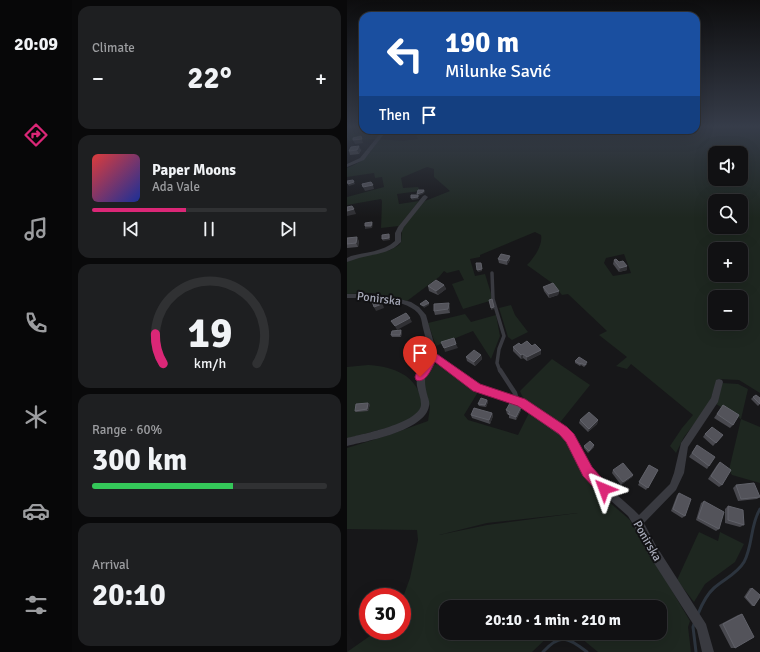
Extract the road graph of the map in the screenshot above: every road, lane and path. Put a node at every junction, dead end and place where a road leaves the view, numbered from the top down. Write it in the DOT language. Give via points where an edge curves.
graph roads {
  1 [pos="364,156"];
  2 [pos="347,166"];
  3 [pos="425,197"];
  4 [pos="347,260"];
  5 [pos="492,272"];
  6 [pos="347,296"];
  7 [pos="434,356"];
  8 [pos="719,382"];
  9 [pos="517,400"];
  10 [pos="347,442"];
  11 [pos="638,522"];
  12 [pos="708,652"];
  1 -- 2 [label="street"];
  3 -- 4 [label="street" via="401,227 398,233 399,242 386,249"];
  5 -- 9 [label="lane" via="493,299 503,336 497,363"];
  6 -- 7 [label="street, Ponirska" via="373,296 416,307 423,315"];
  7 -- 9 [label="street, Ponirska" via="477,388"];
  7 -- 10 [label="street" via="420,377 419,383 425,405 419,417 403,426"];
  8 -- 11 [label="street" via="715,399 684,446 679,473 673,487"];
  9 -- 11 [label="street, Ponirska" via="567,434 587,472"];
  11 -- 12 [label="street, Ponirska" via="651,548 696,617 705,634"];
}
